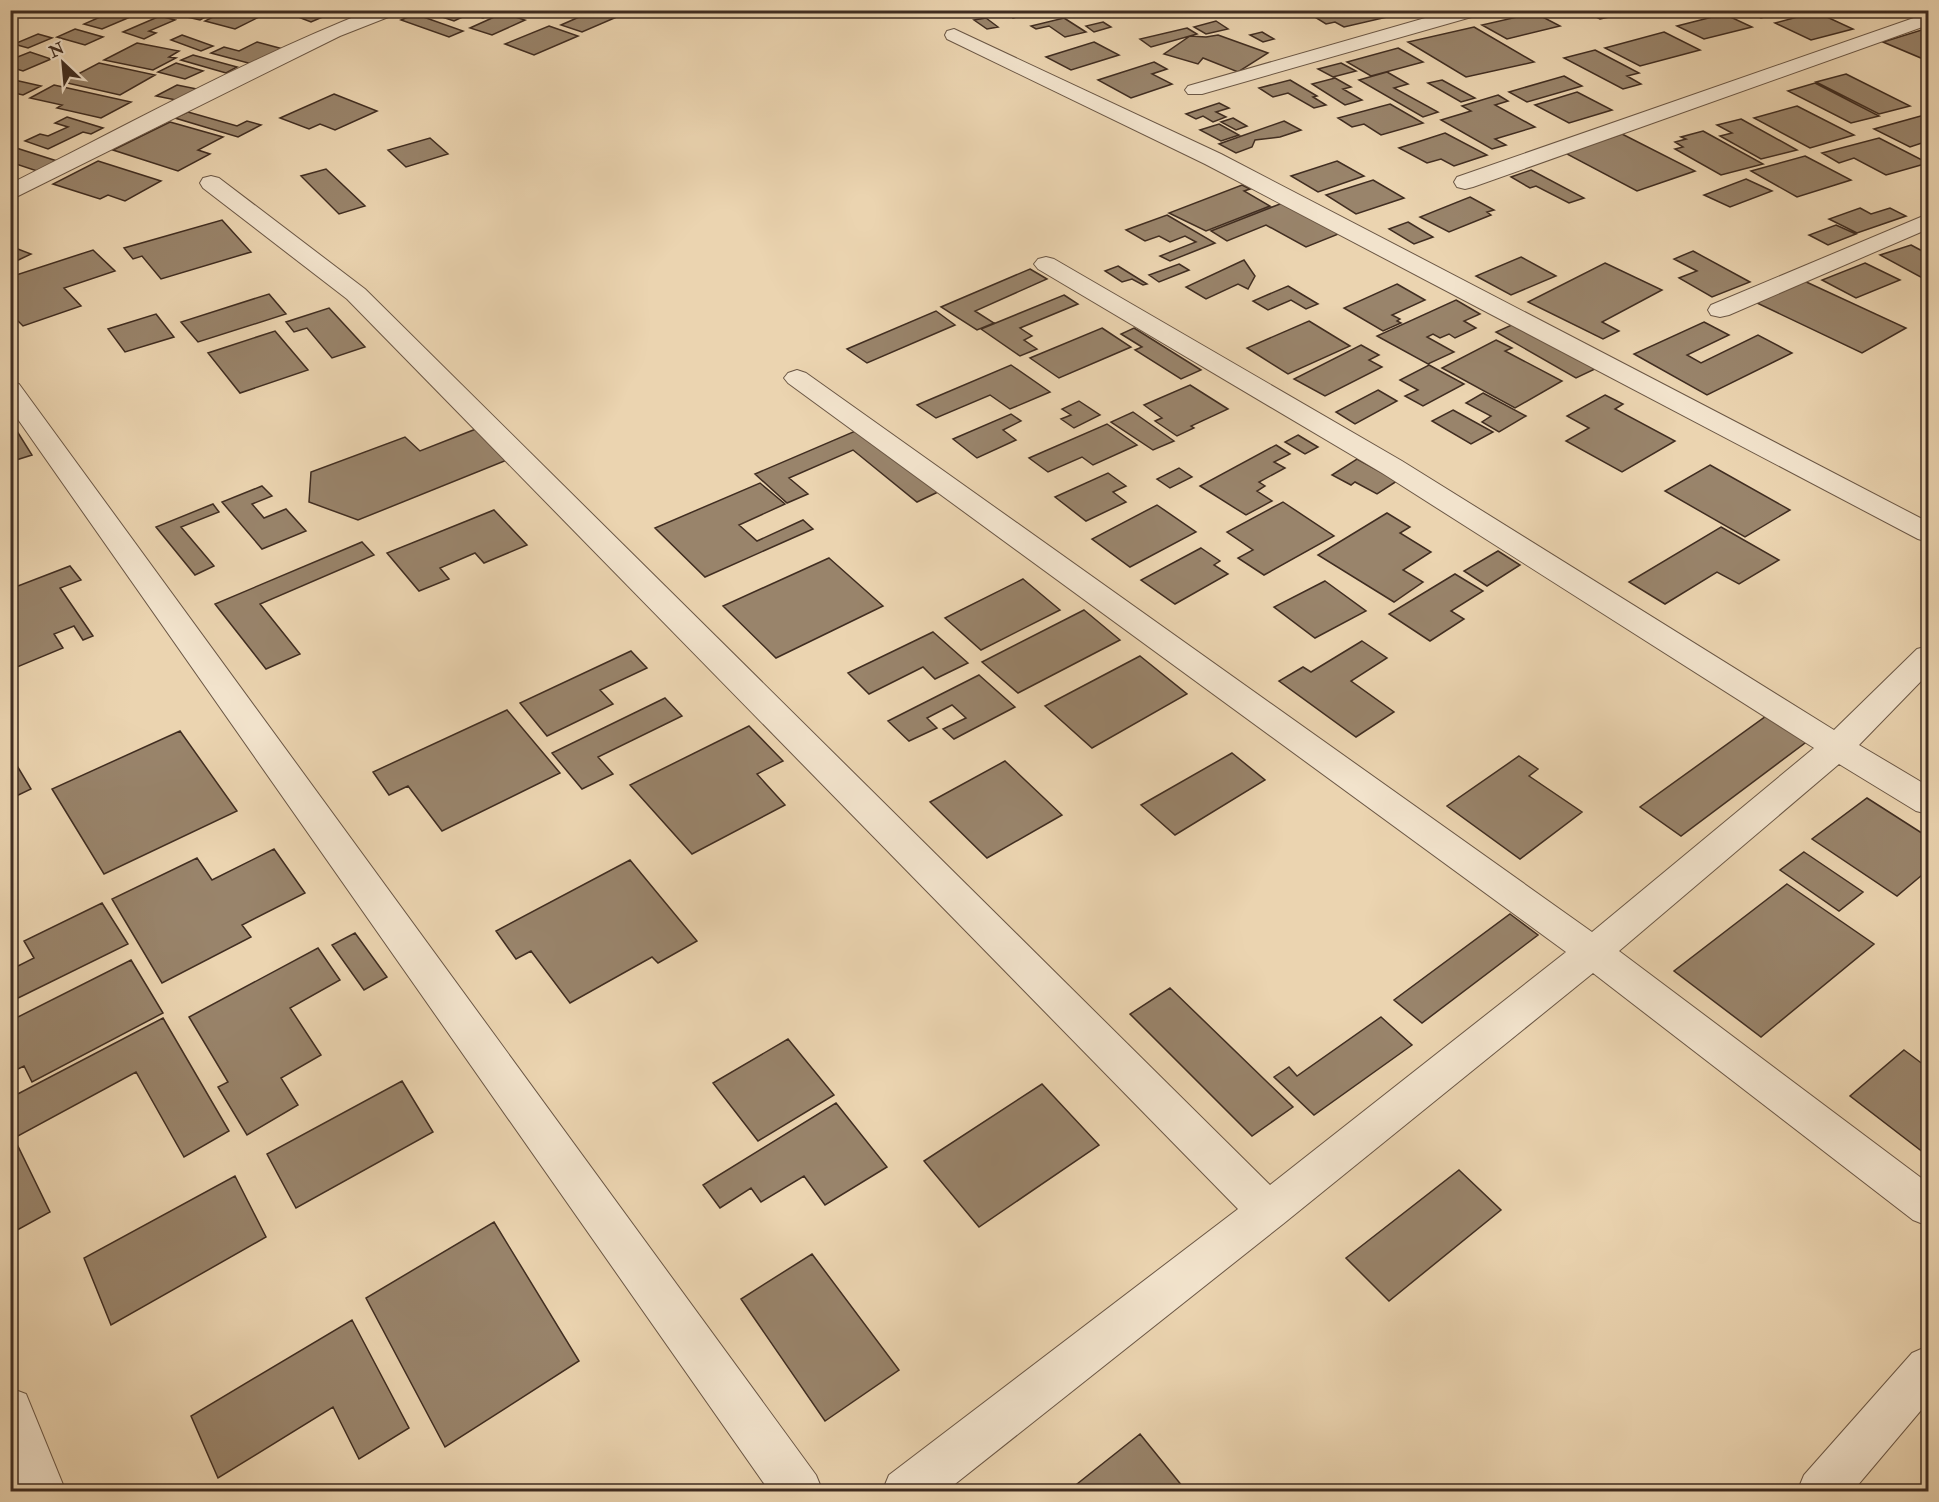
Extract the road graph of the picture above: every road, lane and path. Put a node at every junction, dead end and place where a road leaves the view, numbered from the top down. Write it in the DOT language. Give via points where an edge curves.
graph roads {
  1 [pos="388,10"];
  2 [pos="1475,10"];
  3 [pos="1929,19"];
  4 [pos="954,35"];
  5 [pos="1195,90"];
  6 [pos="1465,182"];
  7 [pos="211,183"];
  8 [pos="10,193"];
  9 [pos="1929,221"];
  10 [pos="1047,264"];
  11 [pos="1720,310"];
  12 [pos="797,378"];
  13 [pos="10,389"];
  14 [pos="1929,533"];
  15 [pos="1929,656"];
  16 [pos="1837,747"];
  17 [pos="1929,802"];
  18 [pos="1593,952"];
  19 [pos="1929,1207"];
  20 [pos="1268,1211"];
  21 [pos="1929,1368"];
  22 [pos="10,1410"];
  23 [pos="42,1491"];
  24 [pos="799,1491"];
  25 [pos="906,1491"];
  26 [pos="1821,1491"];
  1 -- 8 [label="street" via="302,46"];
  2 -- 5 [label="street"];
  3 -- 6 [label="street"];
  4 -- 14 [label="street" via="1214,159"];
  7 -- 20 [label="street" via="356,294"];
  9 -- 11 [label="street"];
  10 -- 16 [label="street" via="1392,467"];
  12 -- 18 [label="street"];
  13 -- 24 [label="street"];
  15 -- 16 [label="street"];
  16 -- 17 [label="street"];
  16 -- 18 [label="street"];
  18 -- 19 [label="street"];
  18 -- 20 [label="street"];
  20 -- 25 [label="street"];
  21 -- 26 [label="street"];
  22 -- 23 [label="street"];
}
